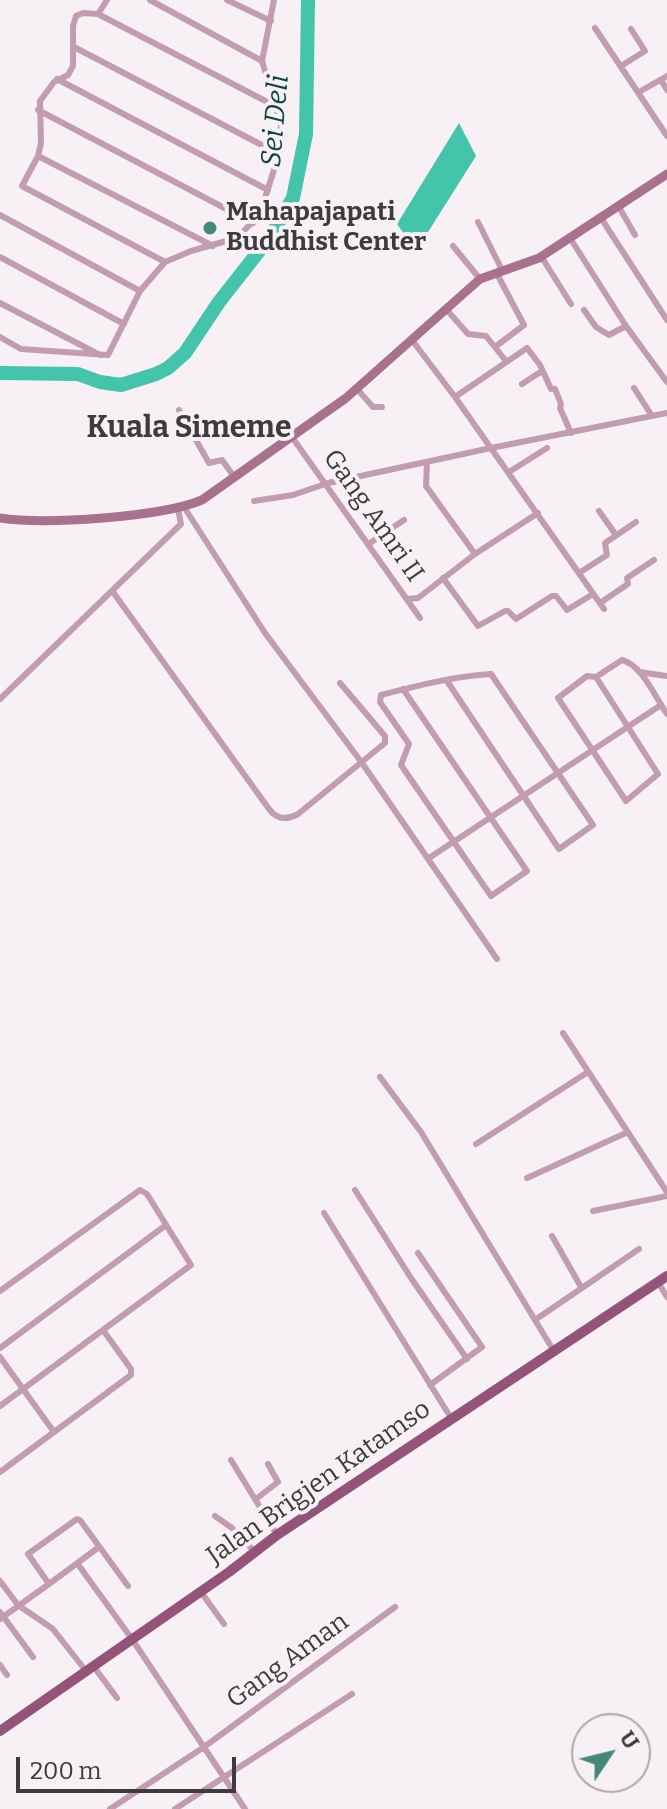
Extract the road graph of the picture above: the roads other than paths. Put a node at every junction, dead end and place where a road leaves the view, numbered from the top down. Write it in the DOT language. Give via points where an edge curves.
graph roads {
  1 [pos="107,0"];
  2 [pos="150,0"];
  3 [pos="227,0"];
  4 [pos="274,0"];
  5 [pos="98,14"];
  6 [pos="271,21"];
  7 [pos="595,28"];
  8 [pos="631,29"];
  9 [pos="74,47"];
  10 [pos="262,61"];
  11 [pos="621,66"];
  12 [pos="664,78"];
  13 [pos="57,79"];
  14 [pos="667,90"];
  15 [pos="639,92"];
  16 [pos="277,107"];
  17 [pos="38,110"];
  18 [pos="667,117"];
  19 [pos="658,122"];
  20 [pos="667,136"];
  21 [pos="279,154"];
  22 [pos="38,156"];
  23 [pos="667,174"];
  24 [pos="268,190"];
  25 [pos="619,207"];
  26 [pos="0,215"];
  27 [pos="601,218"];
  28 [pos="478,222"];
  29 [pos="253,223"];
  30 [pos="635,235"];
  31 [pos="570,238"];
  32 [pos="213,246"];
  33 [pos="453,246"];
  34 [pos="541,256"];
  35 [pos="0,257"];
  36 [pos="165,262"];
  37 [pos="499,271"];
  38 [pos="480,279"];
  39 [pos="140,291"];
  40 [pos="0,303"];
  41 [pos="571,304"];
  42 [pos="446,309"];
  43 [pos="584,310"];
  44 [pos="667,320"];
  45 [pos="124,324"];
  46 [pos="626,326"];
  47 [pos="0,337"];
  48 [pos="412,340"];
  49 [pos="495,347"];
  50 [pos="103,357"];
  51 [pos="506,361"];
  52 [pos="542,371"];
  53 [pos="667,382"];
  54 [pos="522,384"];
  55 [pos="634,388"];
  56 [pos="357,389"];
  57 [pos="455,397"];
  58 [pos="382,407"];
  59 [pos="179,410"];
  60 [pos="667,413"];
  61 [pos="652,416"];
  62 [pos="571,433"];
  63 [pos="292,437"];
  64 [pos="491,448"];
  65 [pos="547,448"];
  66 [pos="427,462"];
  67 [pos="509,472"];
  68 [pos="235,478"];
  69 [pos="328,483"];
  70 [pos="254,501"];
  71 [pos="181,508"];
  72 [pos="599,511"];
  73 [pos="538,513"];
  74 [pos="0,518"];
  75 [pos="404,520"];
  76 [pos="636,522"];
  77 [pos="616,535"];
  78 [pos="370,543"];
  79 [pos="475,554"];
  80 [pos="654,560"];
  81 [pos="579,573"];
  82 [pos="443,578"];
  83 [pos="113,592"];
  84 [pos="593,594"];
  85 [pos="407,599"];
  86 [pos="420,618"];
  87 [pos="639,672"];
  88 [pos="667,676"];
  89 [pos="596,677"];
  90 [pos="447,681"];
  91 [pos="340,683"];
  92 [pos="403,689"];
  93 [pos="0,699"];
  94 [pos="661,705"];
  95 [pos="667,714"];
  96 [pos="628,727"];
  97 [pos="592,750"];
  98 [pos="362,763"];
  99 [pos="557,772"];
  100 [pos="523,796"];
  101 [pos="490,819"];
  102 [pos="453,843"];
  103 [pos="429,858"];
  104 [pos="497,959"];
  105 [pos="563,1033"];
  106 [pos="588,1072"];
  107 [pos="380,1077"];
  108 [pos="628,1132"];
  109 [pos="476,1144"];
  110 [pos="527,1178"];
  111 [pos="355,1190"];
  112 [pos="667,1194"];
  113 [pos="593,1211"];
  114 [pos="324,1213"];
  115 [pos="166,1225"];
  116 [pos="552,1236"];
  117 [pos="639,1249"];
  118 [pos="418,1253"];
  119 [pos="662,1279"];
  120 [pos="581,1287"];
  121 [pos="0,1291"];
  122 [pos="667,1297"];
  123 [pos="535,1320"];
  124 [pos="103,1330"];
  125 [pos="0,1348"];
  126 [pos="555,1353"];
  127 [pos="0,1357"];
  128 [pos="467,1359"];
  129 [pos="430,1385"];
  130 [pos="23,1389"];
  131 [pos="0,1406"];
  132 [pos="451,1418"];
  133 [pos="54,1432"];
  134 [pos="231,1460"];
  135 [pos="268,1464"];
  136 [pos="0,1472"];
  137 [pos="256,1499"];
  138 [pos="215,1516"];
  139 [pos="277,1535"];
  140 [pos="99,1547"];
  141 [pos="255,1552"];
  142 [pos="77,1563"];
  143 [pos="0,1581"];
  144 [pos="49,1584"];
  145 [pos="128,1586"];
  146 [pos="201,1592"];
  147 [pos="18,1605"];
  148 [pos="395,1607"];
  149 [pos="1,1616"];
  150 [pos="224,1624"];
  151 [pos="132,1639"];
  152 [pos="33,1657"];
  153 [pos="0,1665"];
  154 [pos="90,1669"];
  155 [pos="7,1675"];
  156 [pos="352,1694"];
  157 [pos="117,1698"];
  158 [pos="0,1731"];
  159 [pos="204,1747"];
  160 [pos="224,1778"];
  161 [pos="110,1809"];
  162 [pos="175,1809"];
  163 [pos="245,1809"];
  1 -- 5 [label="street"];
  2 -- 10 [label="street"];
  3 -- 6 [label="street"];
  4 -- 6 [label="street"];
  5 -- 9 [label="street" via="76,16"];
  5 -- 16 [label="street"];
  6 -- 10 [label="street"];
  7 -- 11 [label="street"];
  8 -- 11 [label="street" via="645,51"];
  9 -- 13 [label="street" via="71,71"];
  9 -- 21 [label="street"];
  10 -- 16 [label="street"];
  11 -- 15 [label="street"];
  12 -- 14 [label="street"];
  12 -- 15 [label="street"];
  13 -- 17 [label="street"];
  13 -- 24 [label="street"];
  15 -- 19 [label="street"];
  16 -- 21 [label="street"];
  17 -- 22 [label="street"];
  17 -- 29 [label="street"];
  18 -- 19 [label="street"];
  19 -- 20 [label="street"];
  21 -- 24 [label="street"];
  22 -- 32 [label="street"];
  22 -- 36 [label="street" via="23,188"];
  23 -- 25 [label="main road"];
  24 -- 29 [label="street"];
  25 -- 27 [label="main road"];
  25 -- 30 [label="street"];
  26 -- 39 [label="street"];
  27 -- 31 [label="main road"];
  27 -- 44 [label="street"];
  28 -- 37 [label="street"];
  29 -- 32 [label="street" via="237,238"];
  31 -- 34 [label="main road"];
  31 -- 46 [label="street"];
  32 -- 36 [label="street"];
  33 -- 38 [label="street"];
  34 -- 37 [label="main road"];
  34 -- 41 [label="street"];
  35 -- 45 [label="street"];
  36 -- 39 [label="street"];
  37 -- 38 [label="main road"];
  37 -- 49 [label="street" via="524,325"];
  38 -- 42 [label="main road"];
  39 -- 45 [label="street"];
  40 -- 50 [label="street"];
  42 -- 48 [label="main road"];
  42 -- 49 [label="street" via="468,334 484,334"];
  43 -- 46 [label="street" via="609,335"];
  45 -- 50 [label="street" via="111,354"];
  46 -- 53 [label="street"];
  47 -- 50 [label="street" via="21,349"];
  48 -- 56 [label="main road"];
  48 -- 57 [label="street"];
  49 -- 51 [label="street"];
  51 -- 52 [label="street" via="527,348"];
  51 -- 57 [label="street"];
  52 -- 54 [label="street"];
  52 -- 62 [label="street" via="555,389"];
  55 -- 61 [label="street"];
  56 -- 58 [label="street" via="374,407"];
  56 -- 63 [label="main road"];
  57 -- 64 [label="street"];
  59 -- 68 [label="street" via="209,463 222,460"];
  60 -- 61 [label="street"];
  61 -- 62 [label="street"];
  62 -- 64 [label="street"];
  63 -- 68 [label="main road"];
  63 -- 69 [label="street, Gang Amri II"];
  64 -- 66 [label="street"];
  64 -- 67 [label="street"];
  65 -- 67 [label="street"];
  66 -- 69 [label="street"];
  66 -- 79 [label="street" via="426,486"];
  67 -- 73 [label="street"];
  68 -- 71 [label="main road"];
  69 -- 70 [label="street"];
  69 -- 78 [label="street, Gang Amri II"];
  71 -- 74 [label="main road" via="65,520"];
  71 -- 83 [label="street" via="181,524"];
  71 -- 98 [label="street"];
  72 -- 77 [label="street"];
  73 -- 79 [label="street"];
  73 -- 81 [label="street"];
  75 -- 78 [label="street"];
  76 -- 77 [label="street"];
  77 -- 81 [label="street" via="604,544 607,555"];
  78 -- 85 [label="street, Gang Amri II"];
  79 -- 82 [label="street"];
  80 -- 84 [label="street" via="627,578 628,584 602,606"];
  81 -- 84 [label="street"];
  82 -- 84 [label="street" via="478,626 505,611 516,619 552,596 567,610"];
  82 -- 85 [label="street" via="418,598"];
  83 -- 93 [label="street"];
  83 -- 98 [label="street" via="278,817 298,814"];
  85 -- 86 [label="street, Gang Amri II"];
  87 -- 88 [label="street"];
  87 -- 89 [label="street" via="622,660"];
  87 -- 94 [label="street"];
  89 -- 96 [label="street"];
  89 -- 97 [label="street" via="587,676 558,697"];
  90 -- 92 [label="street"];
  90 -- 99 [label="street" via="495,677"];
  90 -- 100 [label="street"];
  91 -- 98 [label="street" via="386,739"];
  92 -- 101 [label="street"];
  92 -- 102 [label="street" via="379,700 409,744 401,765"];
  94 -- 95 [label="street"];
  94 -- 96 [label="street"];
  96 -- 97 [label="street"];
  96 -- 97 [label="street" via="658,774 626,801"];
  97 -- 99 [label="street"];
  98 -- 103 [label="street"];
  99 -- 100 [label="street"];
  99 -- 100 [label="street" via="593,825 559,849"];
  100 -- 101 [label="street"];
  101 -- 102 [label="street"];
  101 -- 102 [label="street" via="527,871 492,896"];
  102 -- 103 [label="street"];
  103 -- 104 [label="street"];
  105 -- 106 [label="street"];
  106 -- 108 [label="street"];
  106 -- 109 [label="street"];
  107 -- 123 [label="street" via="421,1132"];
  108 -- 110 [label="street"];
  108 -- 112 [label="street"];
  111 -- 128 [label="street"];
  112 -- 113 [label="street"];
  114 -- 129 [label="street"];
  115 -- 121 [label="street" via="147,1194 138,1191"];
  115 -- 124 [label="street" via="190,1266"];
  115 -- 125 [label="street"];
  116 -- 120 [label="street"];
  117 -- 120 [label="street"];
  118 -- 128 [label="street" via="482,1347"];
  119 -- 122 [label="street"];
  119 -- 126 [label="main road, Jalan Brigjen Katamso"];
  120 -- 123 [label="street"];
  123 -- 126 [label="street"];
  124 -- 130 [label="street"];
  124 -- 133 [label="street" via="132,1373"];
  126 -- 132 [label="main road, Jalan Brigjen Katamso"];
  127 -- 130 [label="street"];
  128 -- 129 [label="street"];
  129 -- 132 [label="street"];
  130 -- 131 [label="street"];
  130 -- 133 [label="street"];
  132 -- 139 [label="main road, Jalan Brigjen Katamso"];
  133 -- 136 [label="street"];
  134 -- 137 [label="street"];
  135 -- 137 [label="street" via="278,1482"];
  137 -- 139 [label="street"];
  138 -- 141 [label="street"];
  139 -- 141 [label="main road, Jalan Brigjen Katamso"];
  140 -- 142 [label="street"];
  140 -- 144 [label="street" via="77,1519 29,1552"];
  140 -- 145 [label="street"];
  141 -- 146 [label="main road, Jalan Brigjen Katamso"];
  142 -- 144 [label="street"];
  142 -- 151 [label="street"];
  143 -- 147 [label="street"];
  144 -- 147 [label="street"];
  146 -- 150 [label="street"];
  146 -- 151 [label="main road, Jalan Brigjen Katamso"];
  147 -- 149 [label="street"];
  147 -- 154 [label="street" via="53,1629"];
  148 -- 159 [label="street, Gang Aman"];
  149 -- 152 [label="street"];
  151 -- 154 [label="main road, Jalan Brigjen Katamso"];
  151 -- 159 [label="street"];
  153 -- 155 [label="street"];
  154 -- 157 [label="street"];
  154 -- 158 [label="main road, Jalan Brigjen Katamso"];
  156 -- 160 [label="street"];
  159 -- 160 [label="street"];
  159 -- 161 [label="street, Gang Aman"];
  160 -- 162 [label="street"];
  160 -- 163 [label="street"];
}
